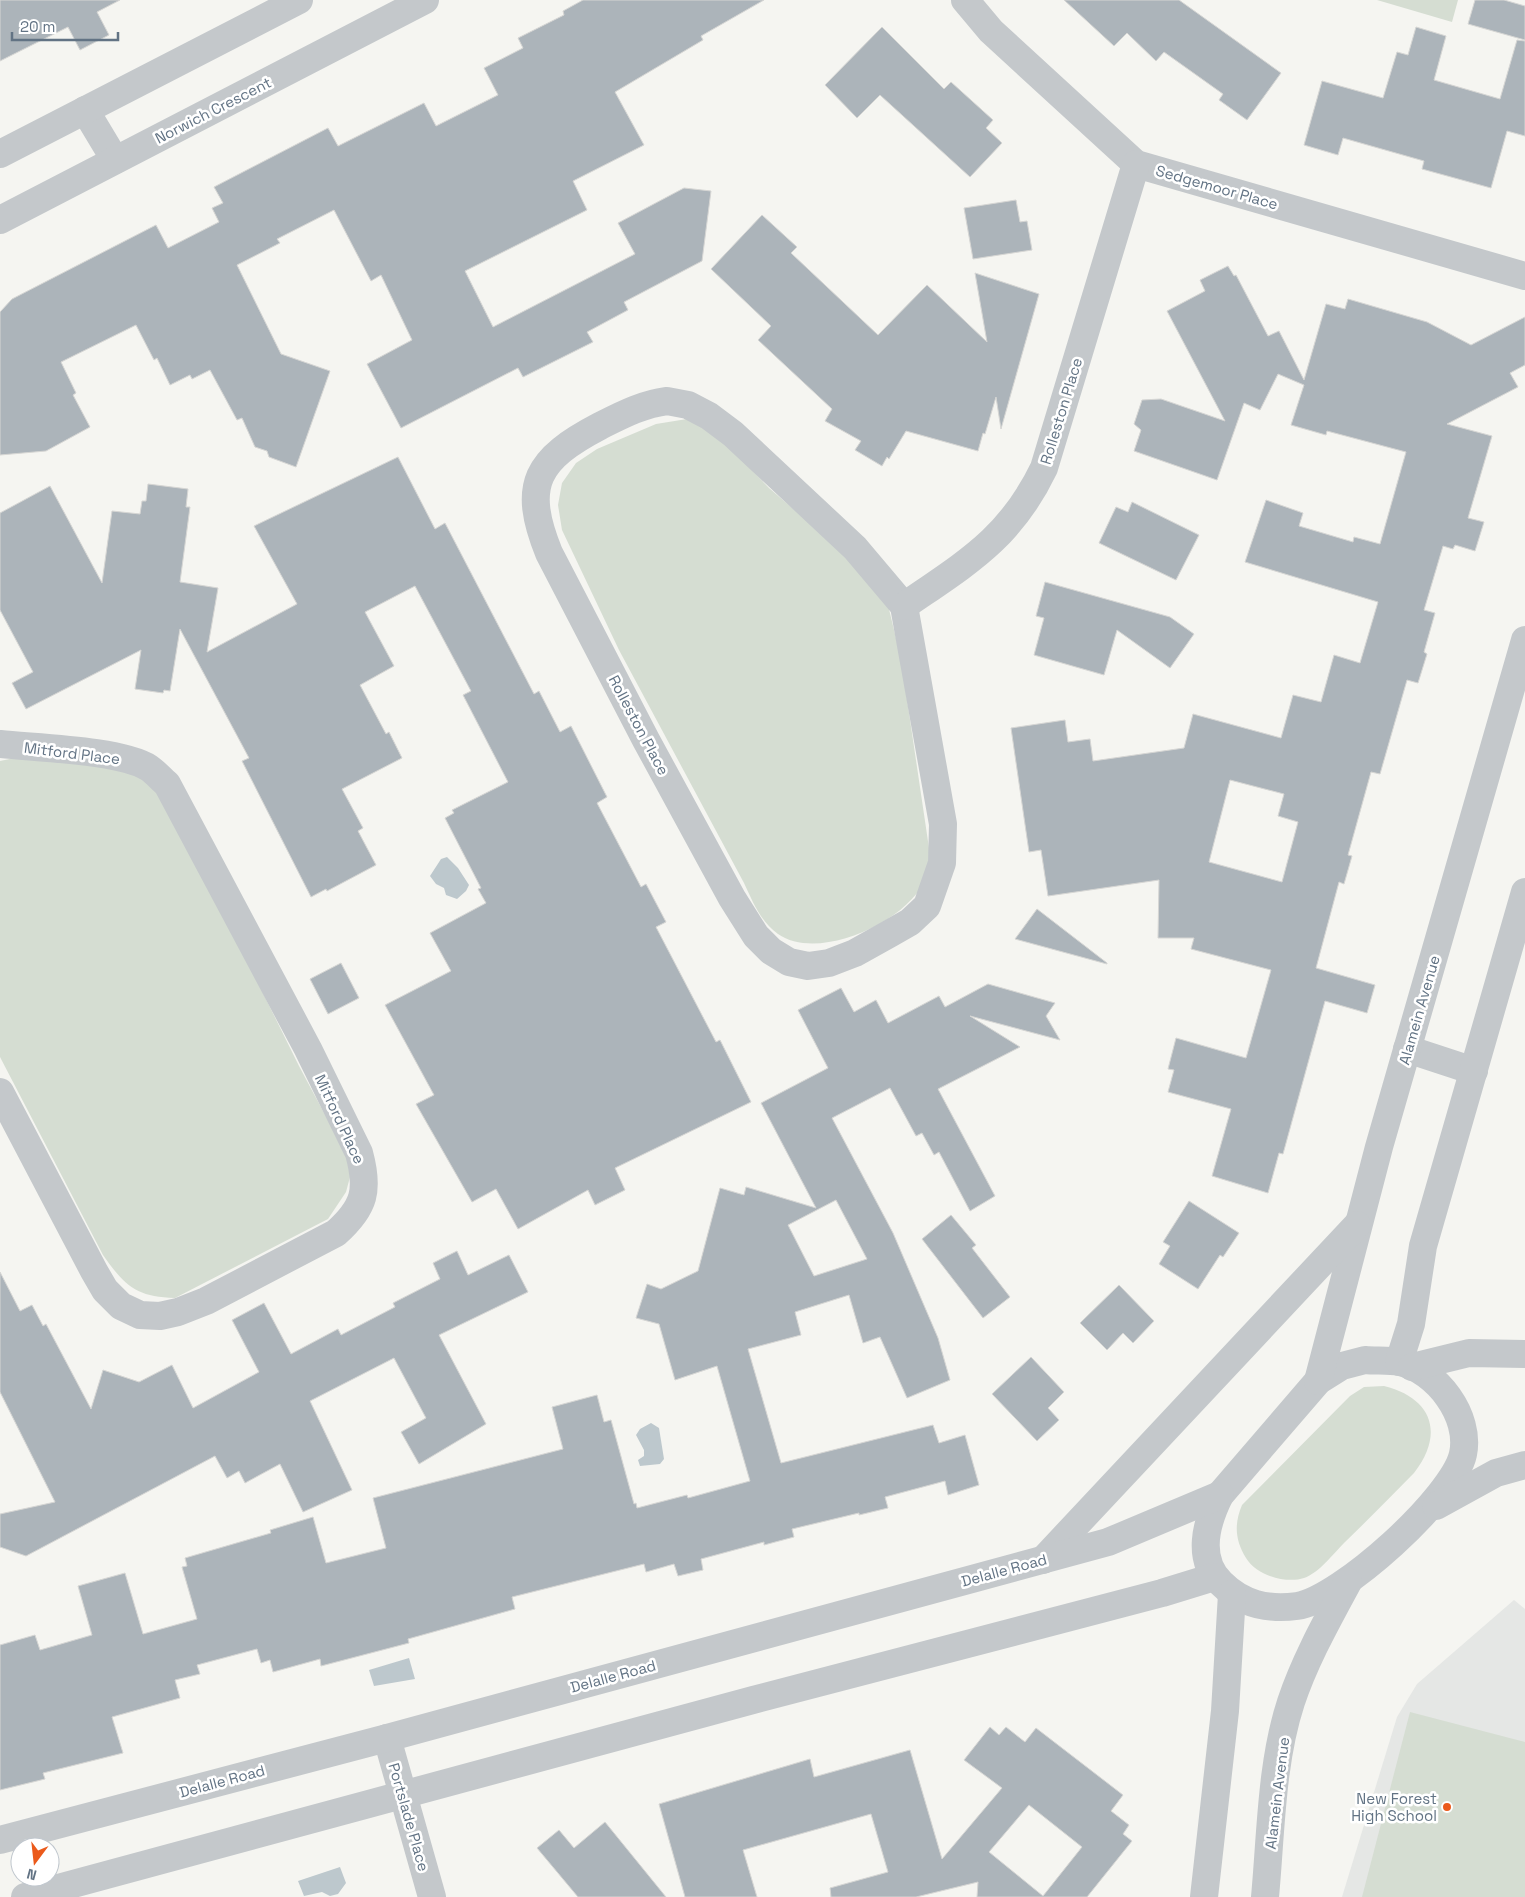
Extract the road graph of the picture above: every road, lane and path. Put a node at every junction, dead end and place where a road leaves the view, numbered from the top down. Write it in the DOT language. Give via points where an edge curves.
graph roads {
  1 [pos="299,0"];
  2 [pos="425,0"];
  3 [pos="965,0"];
  4 [pos="85,110"];
  5 [pos="0,154"];
  6 [pos="115,160"];
  7 [pos="1136,164"];
  8 [pos="0,220"];
  9 [pos="1525,276"];
  10 [pos="904,606"];
  11 [pos="1525,640"];
  12 [pos="0,744"];
  13 [pos="1525,892"];
  14 [pos="1407,1048"];
  15 [pos="1474,1071"];
  16 [pos="0,1092"];
  17 [pos="1359,1222"];
  18 [pos="1525,1354"];
  19 [pos="1405,1365"];
  20 [pos="1318,1381"];
  21 [pos="1525,1465"];
  22 [pos="1220,1495"];
  23 [pos="1426,1512"];
  24 [pos="1044,1560"];
  25 [pos="1348,1582"];
  26 [pos="1223,1586"];
  27 [pos="387,1738"];
  28 [pos="404,1795"];
  29 [pos="0,1840"];
  30 [pos="25,1897"];
  31 [pos="432,1897"];
  32 [pos="1204,1897"];
  33 [pos="1265,1897"];
  1 -- 4 [label="street"];
  2 -- 6 [label="street, Norwich Crescent"];
  3 -- 7 [label="street, Sedgemoor Place" via="991,31"];
  4 -- 5 [label="street"];
  4 -- 6 [label="street"];
  6 -- 8 [label="street, Norwich Crescent"];
  7 -- 9 [label="street, Sedgemoor Place"];
  7 -- 10 [label="street, Rolleston Place" via="1044,468 1032,493 1000,534 970,560"];
  10 -- 10 [label="street, Rolleston Place" via="943,824 942,863 937,882 927,906 910,922 881,939 829,963 808,966 789,962 756,936 732,898 549,553 539,527 535,502 540,474 564,447 648,403 667,401 688,405 733,434 771,468 855,548"];
  11 -- 14 [label="street, Alamein Avenue"];
  12 -- 16 [label="street, Mitford Place" via="117,757 149,768 167,784 308,1049 359,1153 365,1188 361,1203 352,1218 336,1233 206,1302 160,1316 140,1315 121,1306 97,1278"];
  13 -- 15 [label="street"];
  14 -- 15 [label="street"];
  14 -- 17 [label="street, Alamein Avenue"];
  15 -- 19 [label="street" via="1423,1246"];
  17 -- 20 [label="street, Alamein Avenue"];
  17 -- 24 [label="street"];
  18 -- 19 [label="street" via="1469,1352"];
  19 -- 20 [label="street" via="1366,1360 1342,1366"];
  19 -- 23 [label="street" via="1429,1379 1447,1396 1464,1433 1463,1454 1454,1477"];
  20 -- 22 [label="street"];
  21 -- 23 [label="street" via="1496,1473"];
  22 -- 24 [label="street, Delalle Road" via="1108,1542"];
  22 -- 26 [label="street" via="1209,1517 1206,1559"];
  23 -- 25 [label="street"];
  24 -- 27 [label="street, Delalle Road"];
  25 -- 26 [label="street" via="1299,1606 1275,1608 1254,1605"];
  25 -- 33 [label="street, Alamein Avenue" via="1311,1652 1291,1703 1279,1754"];
  26 -- 28 [label="street" via="1162,1593"];
  26 -- 32 [label="street" via="1225,1711"];
  27 -- 28 [label="street, Portslade Place"];
  27 -- 29 [label="street, Delalle Road"];
  28 -- 30 [label="street"];
  28 -- 31 [label="street, Portslade Place"];
}
